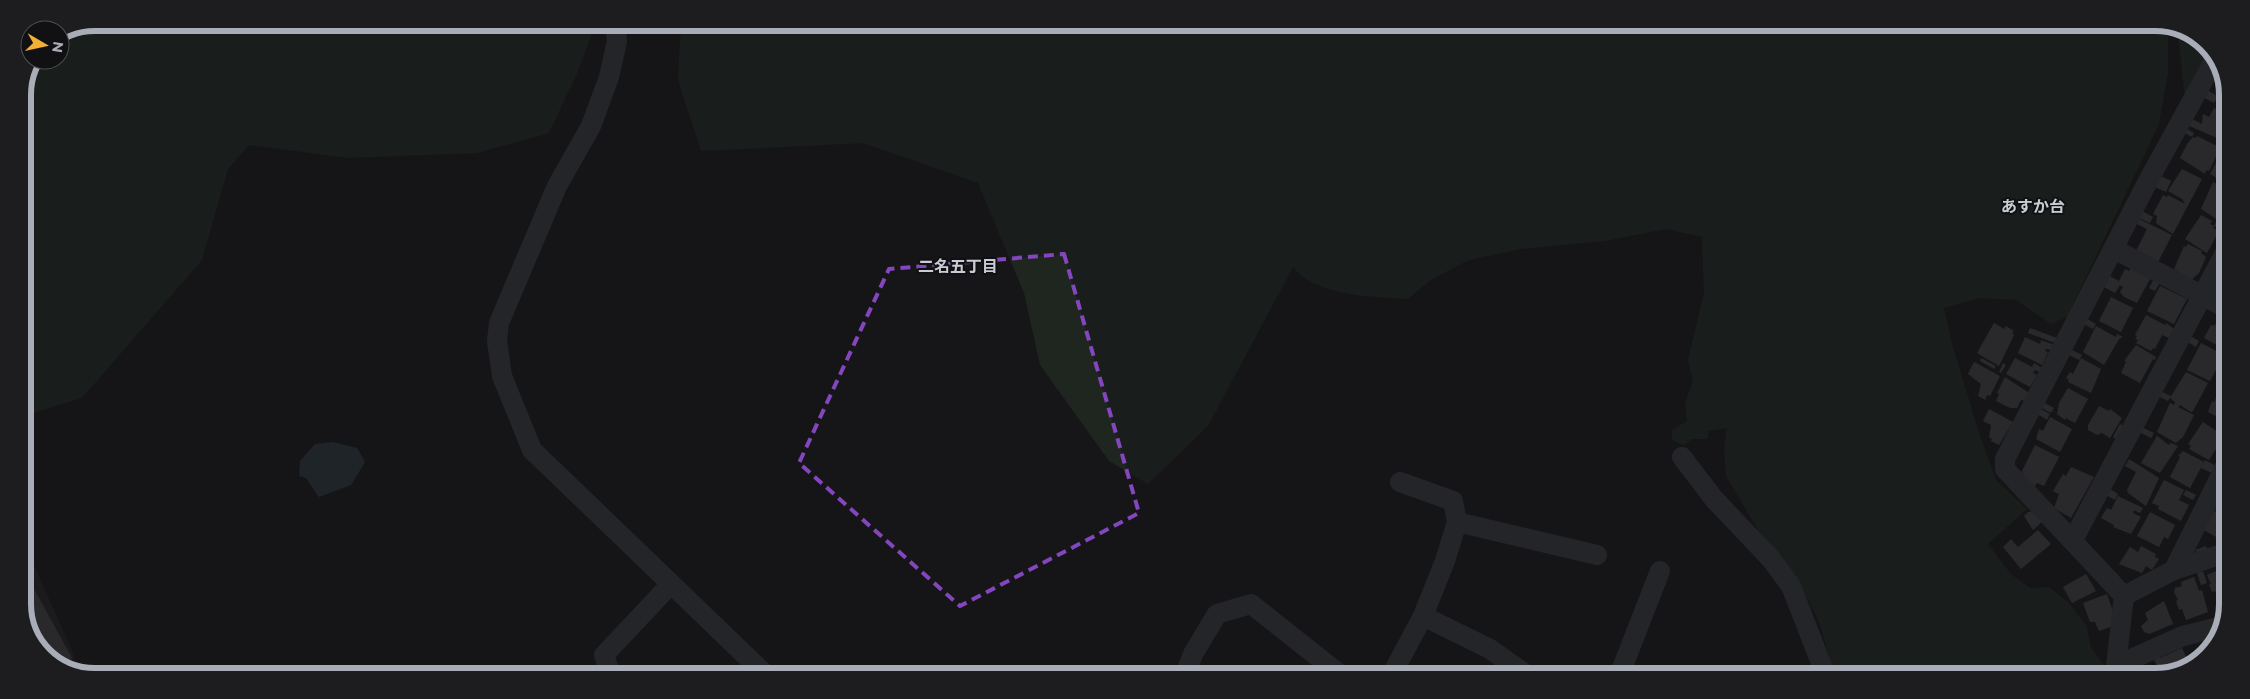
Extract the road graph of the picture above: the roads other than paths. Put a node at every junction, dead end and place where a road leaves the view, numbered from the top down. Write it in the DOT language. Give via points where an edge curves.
graph roads {
  1 [pos="615,31"];
  2 [pos="2211,66"];
  3 [pos="2114,248"];
  4 [pos="2219,264"];
  5 [pos="2202,296"];
  6 [pos="2219,304"];
  7 [pos="1682,457"];
  8 [pos="2219,479"];
  9 [pos="1400,482"];
  10 [pos="1457,522"];
  11 [pos="2073,540"];
  12 [pos="2219,555"];
  13 [pos="1597,556"];
  14 [pos="2174,570"];
  15 [pos="1660,571"];
  16 [pos="671,584"];
  17 [pos="2124,596"];
  18 [pos="1424,616"];
  19 [pos="2214,628"];
  20 [pos="608,668"];
  21 [pos="757,668"];
  22 [pos="1188,668"];
  23 [pos="1332,668"];
  24 [pos="1395,668"];
  25 [pos="1517,668"];
  26 [pos="1622,668"];
  27 [pos="1823,668"];
  28 [pos="2117,668"];
  29 [pos="2123,668"];
  1 -- 16 [label="street" via="609,77 591,126 557,186 499,323 497,341 502,376 532,450"];
  2 -- 3 [label="street"];
  3 -- 5 [label="street"];
  3 -- 11 [label="street" via="2005,459 2005,470"];
  4 -- 5 [label="street"];
  5 -- 6 [label="street"];
  5 -- 11 [label="street"];
  7 -- 27 [label="street" via="1714,499 1771,559 1790,586"];
  8 -- 14 [label="street"];
  9 -- 10 [label="street" via="1453,501"];
  10 -- 13 [label="street"];
  10 -- 18 [label="street"];
  11 -- 17 [label="street"];
  12 -- 14 [label="street"];
  14 -- 17 [label="street"];
  15 -- 26 [label="street"];
  16 -- 20 [label="street" via="604,655"];
  16 -- 21 [label="street"];
  17 -- 28 [label="street"];
  18 -- 24 [label="street"];
  18 -- 25 [label="street" via="1490,649"];
  19 -- 29 [label="street" via="2183,636"];
  22 -- 23 [label="street" via="1217,614 1251,604"];
}
